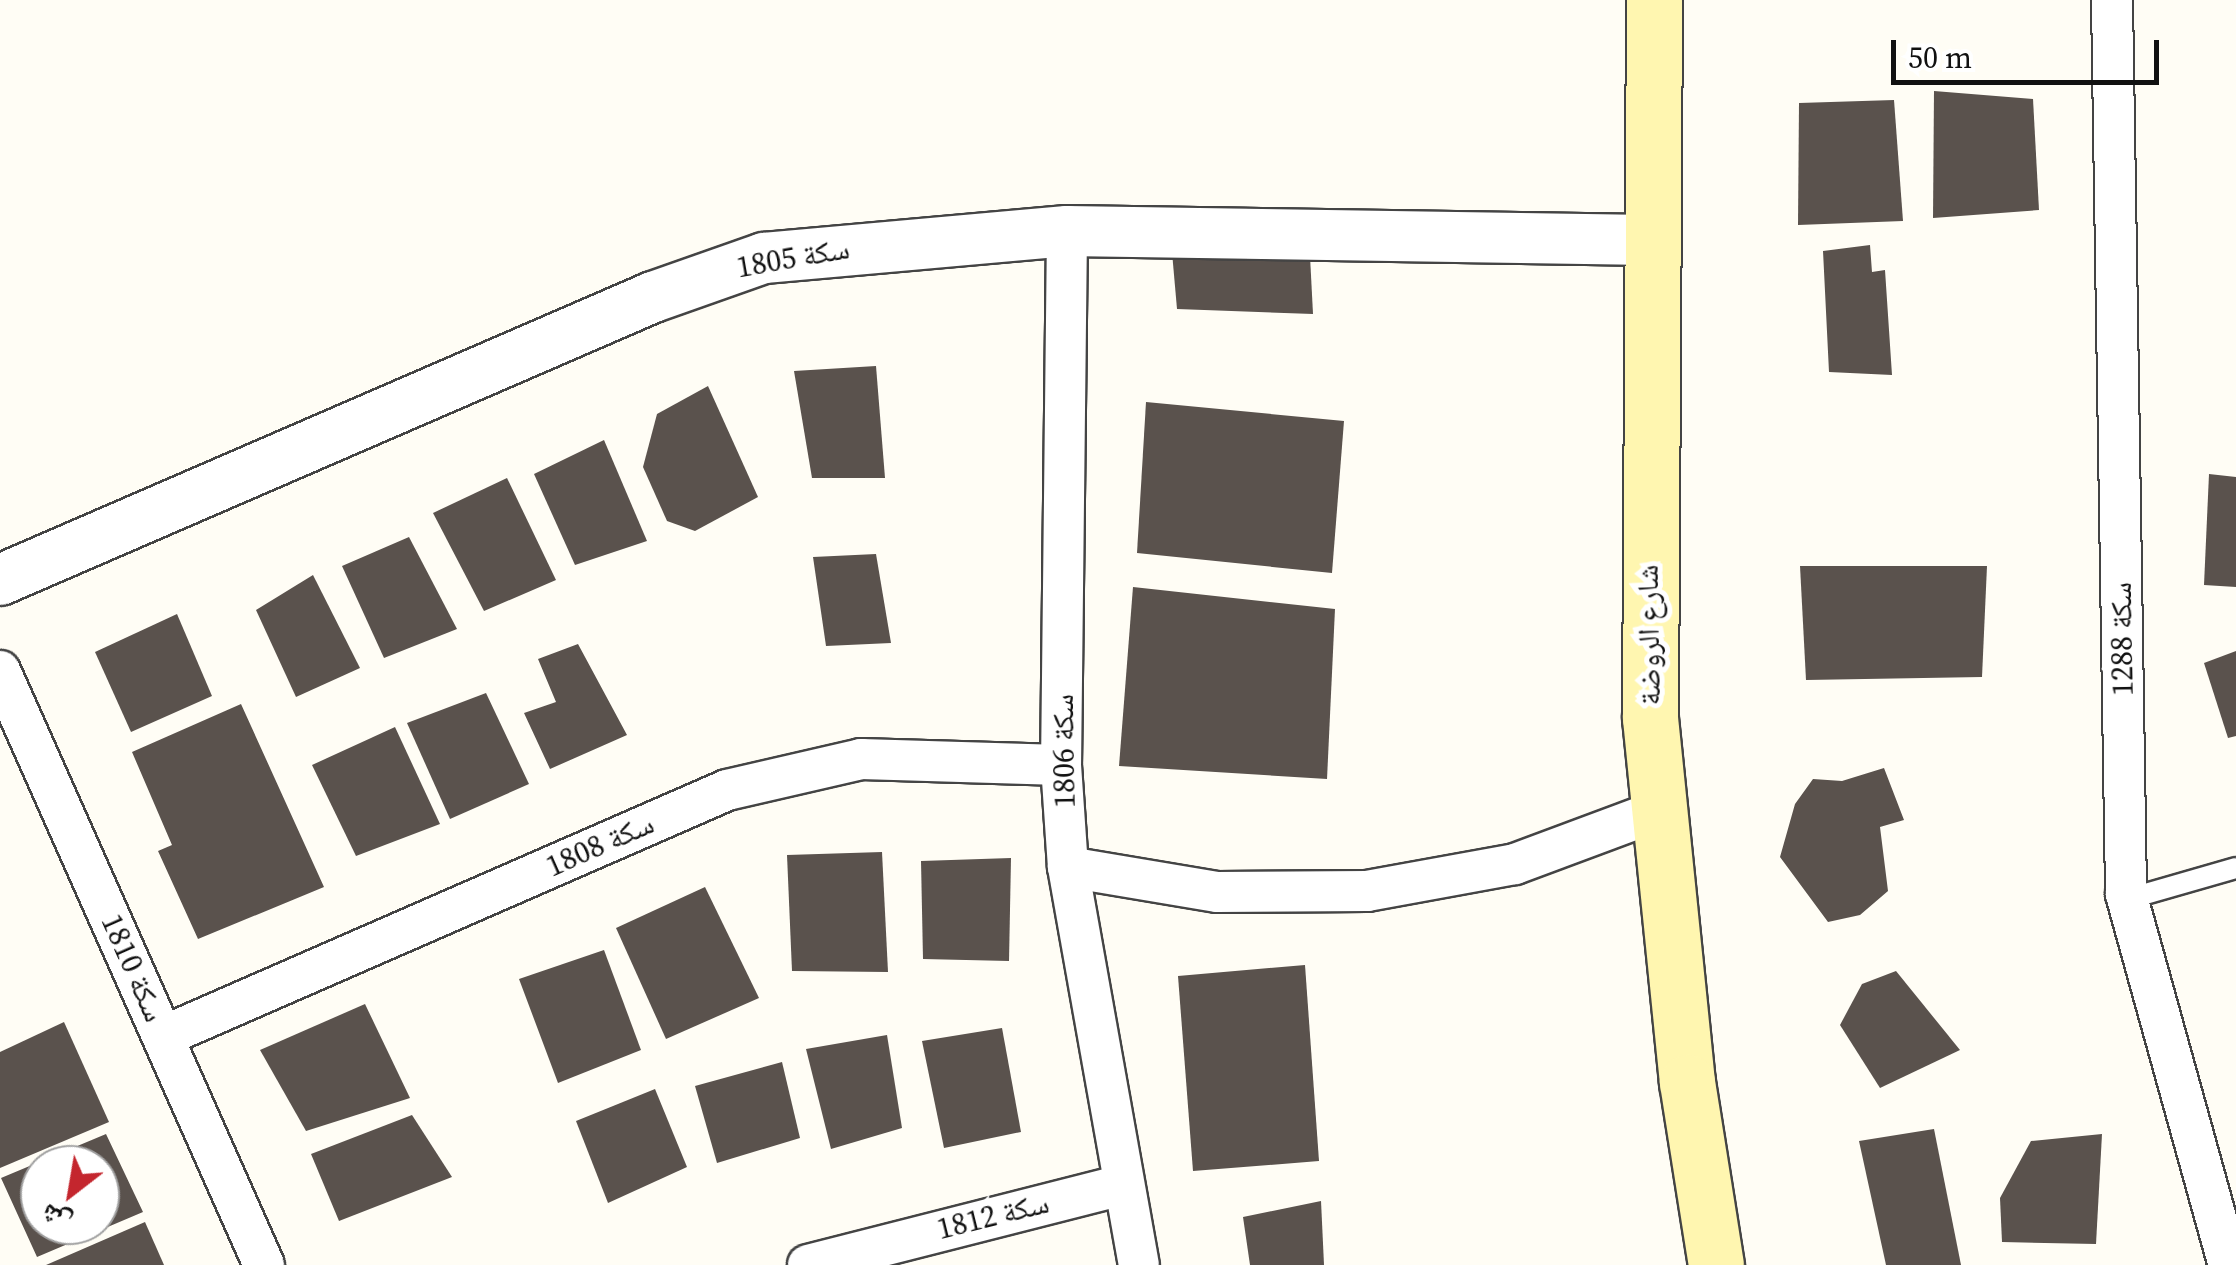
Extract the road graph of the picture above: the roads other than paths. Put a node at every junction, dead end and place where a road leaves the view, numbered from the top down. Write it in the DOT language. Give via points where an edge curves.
graph roads {
  1 [pos="1654,0"];
  2 [pos="2112,0"];
  3 [pos="1067,232"];
  4 [pos="1650,240"];
  5 [pos="2,574"];
  6 [pos="0,672"];
  7 [pos="1062,766"];
  8 [pos="1655,812"];
  9 [pos="1068,867"];
  10 [pos="2236,868"];
  11 [pos="2128,900"];
  12 [pos="164,1036"];
  13 [pos="1120,1185"];
  14 [pos="264,1265"];
  15 [pos="808,1265"];
  16 [pos="1139,1265"];
  17 [pos="1716,1265"];
  18 [pos="2229,1265"];
  1 -- 4 [label="main road, شارع الروضة"];
  2 -- 11 [label="street, سكة 1288"];
  3 -- 4 [label="street, سكة 1805"];
  3 -- 5 [label="street, سكة 1805" via="815,251 710,274"];
  3 -- 7 [label="street, سكة 1806"];
  4 -- 8 [label="main road, شارع الروضة" via="1648,602"];
  6 -- 12 [label="street, سكة 1810"];
  7 -- 9 [label="street, سكة 1806"];
  7 -- 12 [label="street, سكة 1808" via="861,759 726,790"];
  8 -- 9 [label="street" via="1514,864 1367,891 1217,892"];
  8 -- 17 [label="main road, شارع الروضة"];
  9 -- 13 [label="street, سكة 1806"];
  10 -- 11 [label="lane"];
  11 -- 18 [label="street, سكة 1288"];
  12 -- 14 [label="street, سكة 1810"];
  13 -- 15 [label="street, سكة 1812"];
  13 -- 16 [label="street, سكة 1806"];
}
